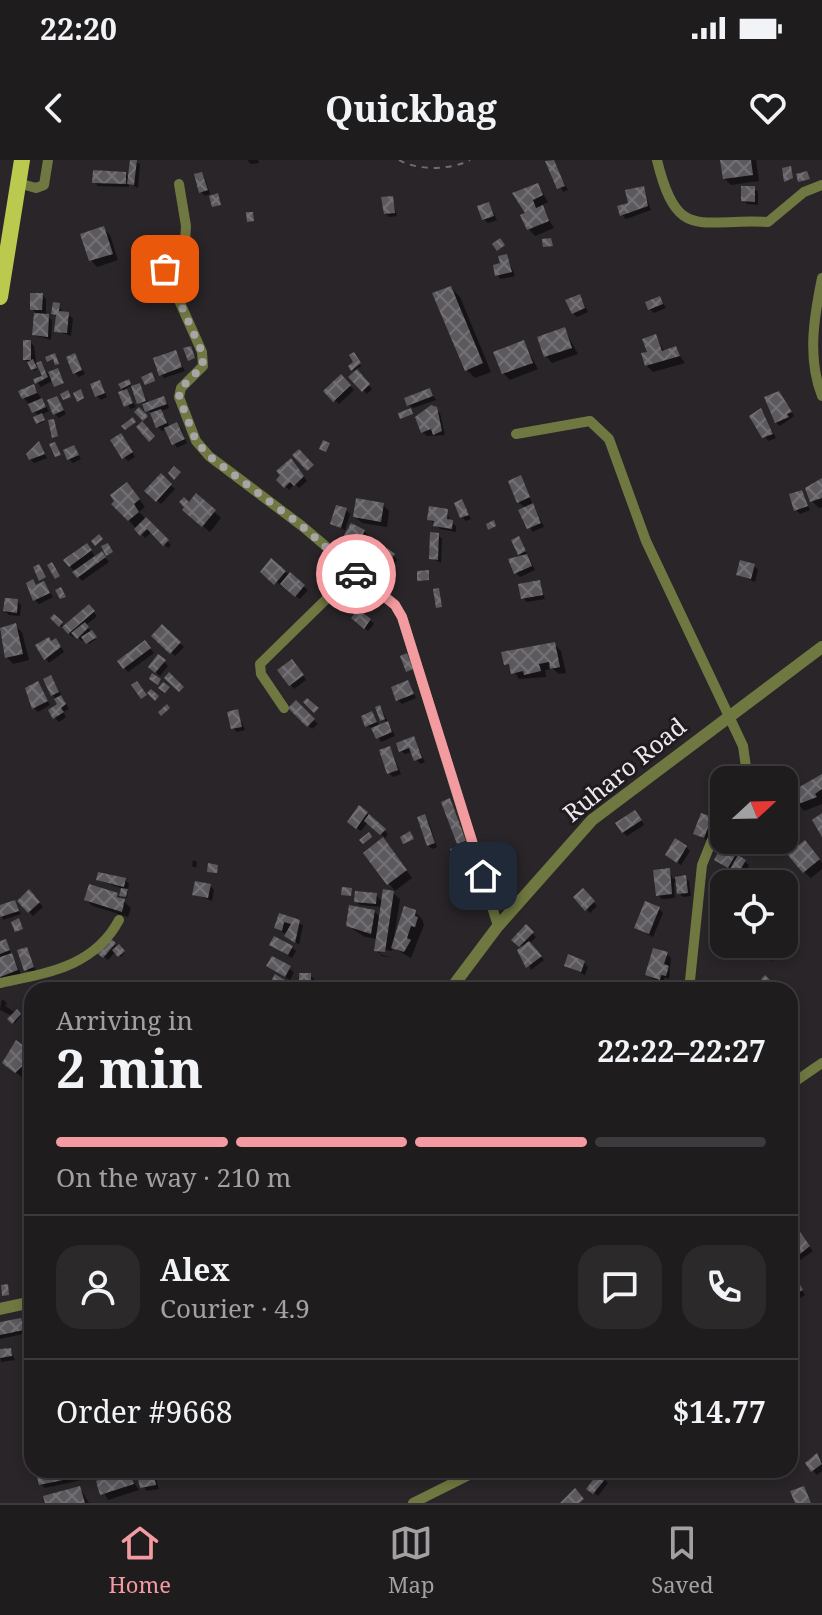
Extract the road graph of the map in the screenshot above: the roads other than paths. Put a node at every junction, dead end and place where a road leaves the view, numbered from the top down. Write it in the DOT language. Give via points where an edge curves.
graph roads {
  1 [pos="22,160"];
  2 [pos="48,160"];
  3 [pos="657,160"];
  4 [pos="18,183"];
  5 [pos="179,184"];
  6 [pos="822,185"];
  7 [pos="822,278"];
  8 [pos="0,297"];
  9 [pos="822,396"];
  10 [pos="516,434"];
  11 [pos="354,572"];
  12 [pos="822,647"];
  13 [pos="284,708"];
  14 [pos="730,713"];
  15 [pos="745,766"];
  16 [pos="710,845"];
  17 [pos="119,920"];
  18 [pos="498,926"];
  19 [pos="456,982"];
  20 [pos="690,982"];
  21 [pos="0,983"];
  22 [pos="822,1063"];
  23 [pos="798,1080"];
  24 [pos="24,1304"];
  25 [pos="0,1309"];
  26 [pos="463,1478"];
  27 [pos="413,1503"];
  1 -- 4 [label="main road"];
  2 -- 4 [label="street" via="44,185"];
  3 -- 6 [label="street" via="675,212 689,220 768,222 804,192"];
  4 -- 8 [label="main road"];
  5 -- 11 [label="street" via="185,242 167,258 165,269 202,352 203,366 179,397 196,441"];
  7 -- 9 [label="street" via="813,338"];
  10 -- 14 [label="street" via="590,421 601,428 646,541"];
  11 -- 13 [label="street" via="260,664"];
  11 -- 18 [label="street" via="402,617"];
  12 -- 14 [label="street, Ruharo Road"];
  14 -- 15 [label="street" via="747,758"];
  14 -- 18 [label="street, Ruharo Road" via="592,820"];
  16 -- 20 [label="street" via="702,865"];
  17 -- 21 [label="street" via="75,965"];
  18 -- 19 [label="street, Ruharo Road"];
  22 -- 23 [label="street"];
  24 -- 25 [label="street"];
  26 -- 27 [label="street"];
}
